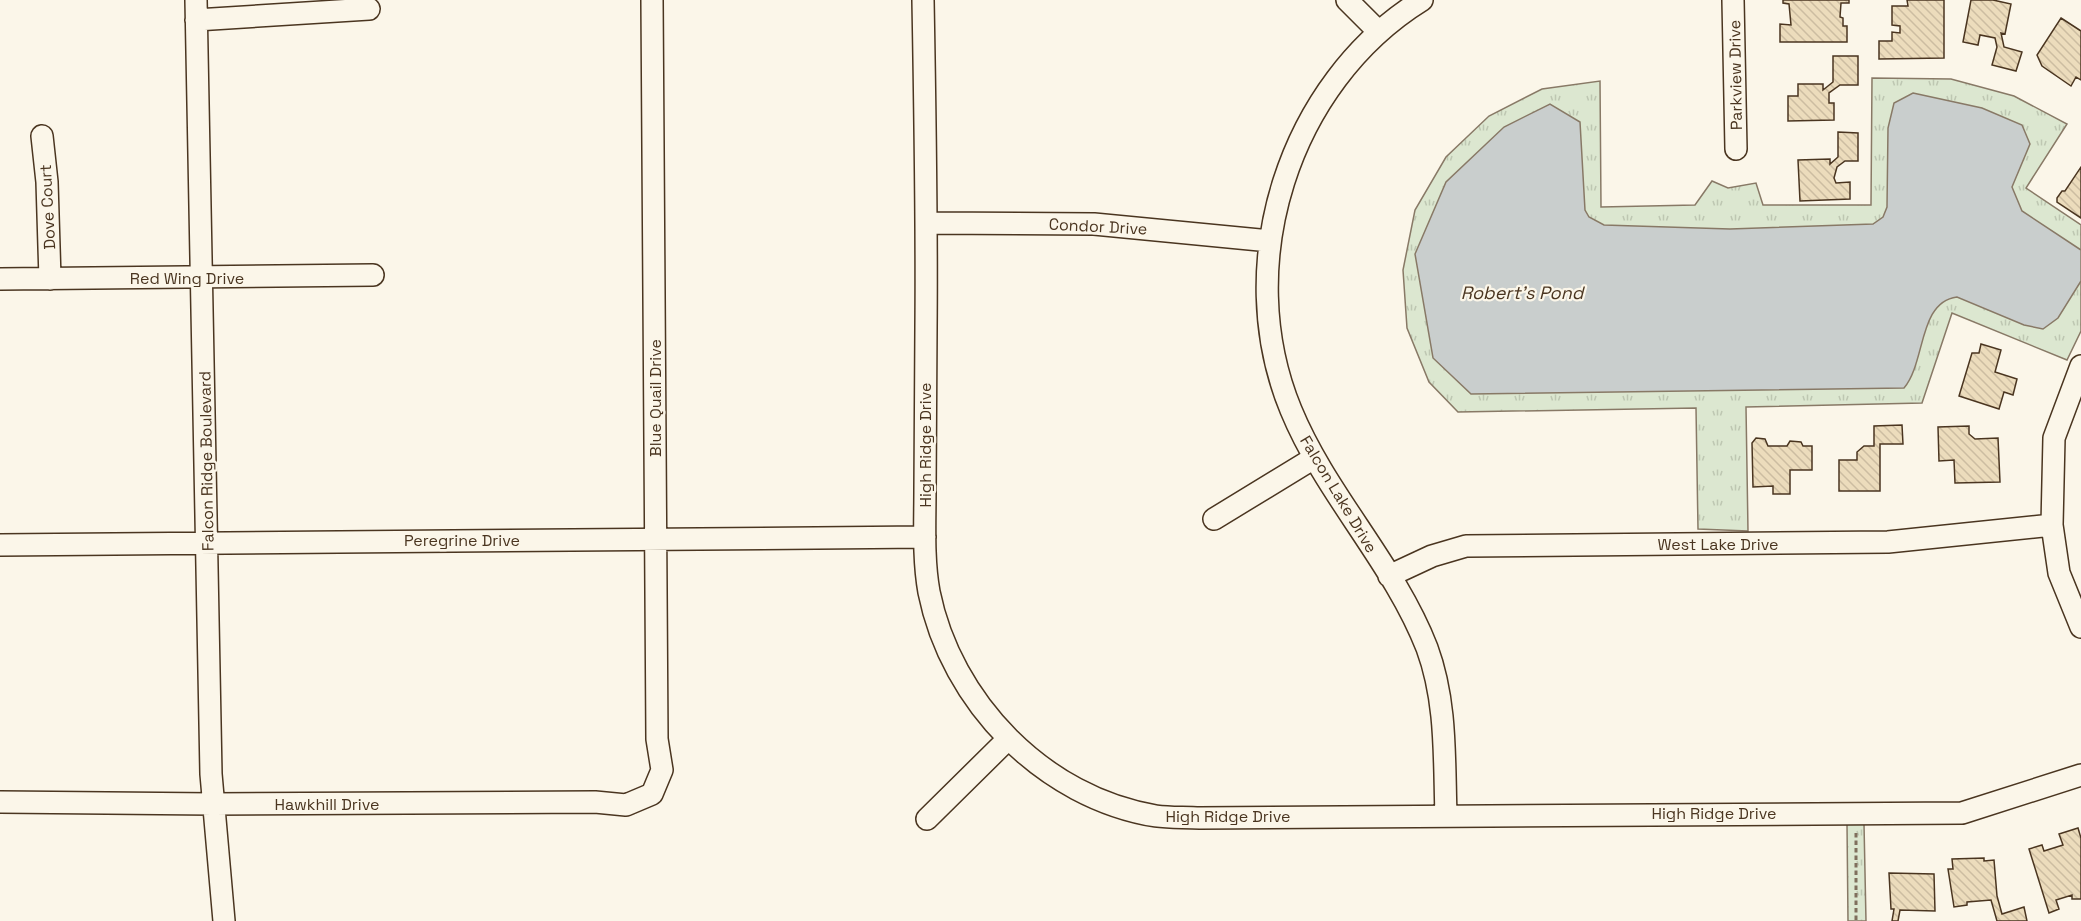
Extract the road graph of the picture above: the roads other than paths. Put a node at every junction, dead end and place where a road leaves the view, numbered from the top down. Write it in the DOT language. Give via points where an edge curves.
graph roads {
  1 [pos="652,0"];
  2 [pos="923,0"];
  3 [pos="1347,0"];
  4 [pos="1422,0"];
  5 [pos="1733,0"];
  6 [pos="369,9"];
  7 [pos="196,10"];
  8 [pos="1379,32"];
  9 [pos="42,136"];
  10 [pos="1736,150"];
  11 [pos="927,223"];
  12 [pos="1270,241"];
  13 [pos="374,275"];
  14 [pos="202,278"];
  15 [pos="0,279"];
  16 [pos="50,279"];
  17 [pos="2081,366"];
  18 [pos="1314,459"];
  19 [pos="1214,519"];
  20 [pos="2052,525"];
  21 [pos="925,537"];
  22 [pos="654,538"];
  23 [pos="208,542"];
  24 [pos="0,545"];
  25 [pos="1389,576"];
  26 [pos="2081,627"];
  27 [pos="1008,739"];
  28 [pos="2081,775"];
  29 [pos="652,794"];
  30 [pos="0,802"];
  31 [pos="213,804"];
  32 [pos="1446,816"];
  33 [pos="927,819"];
  34 [pos="224,921"];
  1 -- 22 [label="street, Blue Quail Drive"];
  2 -- 11 [label="street, High Ridge Drive"];
  3 -- 8 [label="street"];
  4 -- 8 [label="street, Falcon Lake Drive"];
  5 -- 10 [label="street, Parkview Drive"];
  6 -- 7 [label="street"];
  7 -- 14 [label="street, Falcon Ridge Boulevard"];
  8 -- 12 [label="street, Falcon Lake Drive" via="1319,101 1299,138 1284,176"];
  9 -- 16 [label="street, Dove Court"];
  11 -- 12 [label="street, Condor Drive" via="1094,224"];
  11 -- 21 [label="street, High Ridge Drive"];
  12 -- 18 [label="street, Falcon Lake Drive" via="1267,307 1276,363"];
  13 -- 14 [label="street, Red Wing Drive"];
  14 -- 16 [label="street, Red Wing Drive"];
  14 -- 23 [label="street, Falcon Ridge Boulevard"];
  15 -- 16 [label="street, Red Wing Drive"];
  17 -- 20 [label="street" via="2054,438"];
  18 -- 19 [label="street"];
  18 -- 25 [label="street, Falcon Lake Drive"];
  20 -- 25 [label="street, West Lake Drive" via="1888,542 1466,546 1432,556"];
  20 -- 26 [label="street" via="2059,573"];
  21 -- 22 [label="street, Peregrine Drive"];
  21 -- 27 [label="street, High Ridge Drive" via="928,590 938,628 957,672"];
  22 -- 23 [label="street, Peregrine Drive"];
  22 -- 29 [label="street, Blue Quail Drive" via="657,738 662,770"];
  23 -- 24 [label="street, Peregrine Drive"];
  23 -- 31 [label="street, Falcon Ridge Boulevard"];
  25 -- 32 [label="street, Falcon Lake Drive" via="1414,619 1440,695"];
  27 -- 32 [label="street, High Ridge Drive" via="1044,769 1081,791 1156,816"];
  27 -- 33 [label="street"];
  28 -- 32 [label="street, High Ridge Drive" via="1962,813"];
  29 -- 31 [label="street, Hawkhill Drive" via="626,805"];
  30 -- 31 [label="street, Hawkhill Drive"];
  31 -- 34 [label="street, Falcon Ridge Boulevard"];
}
